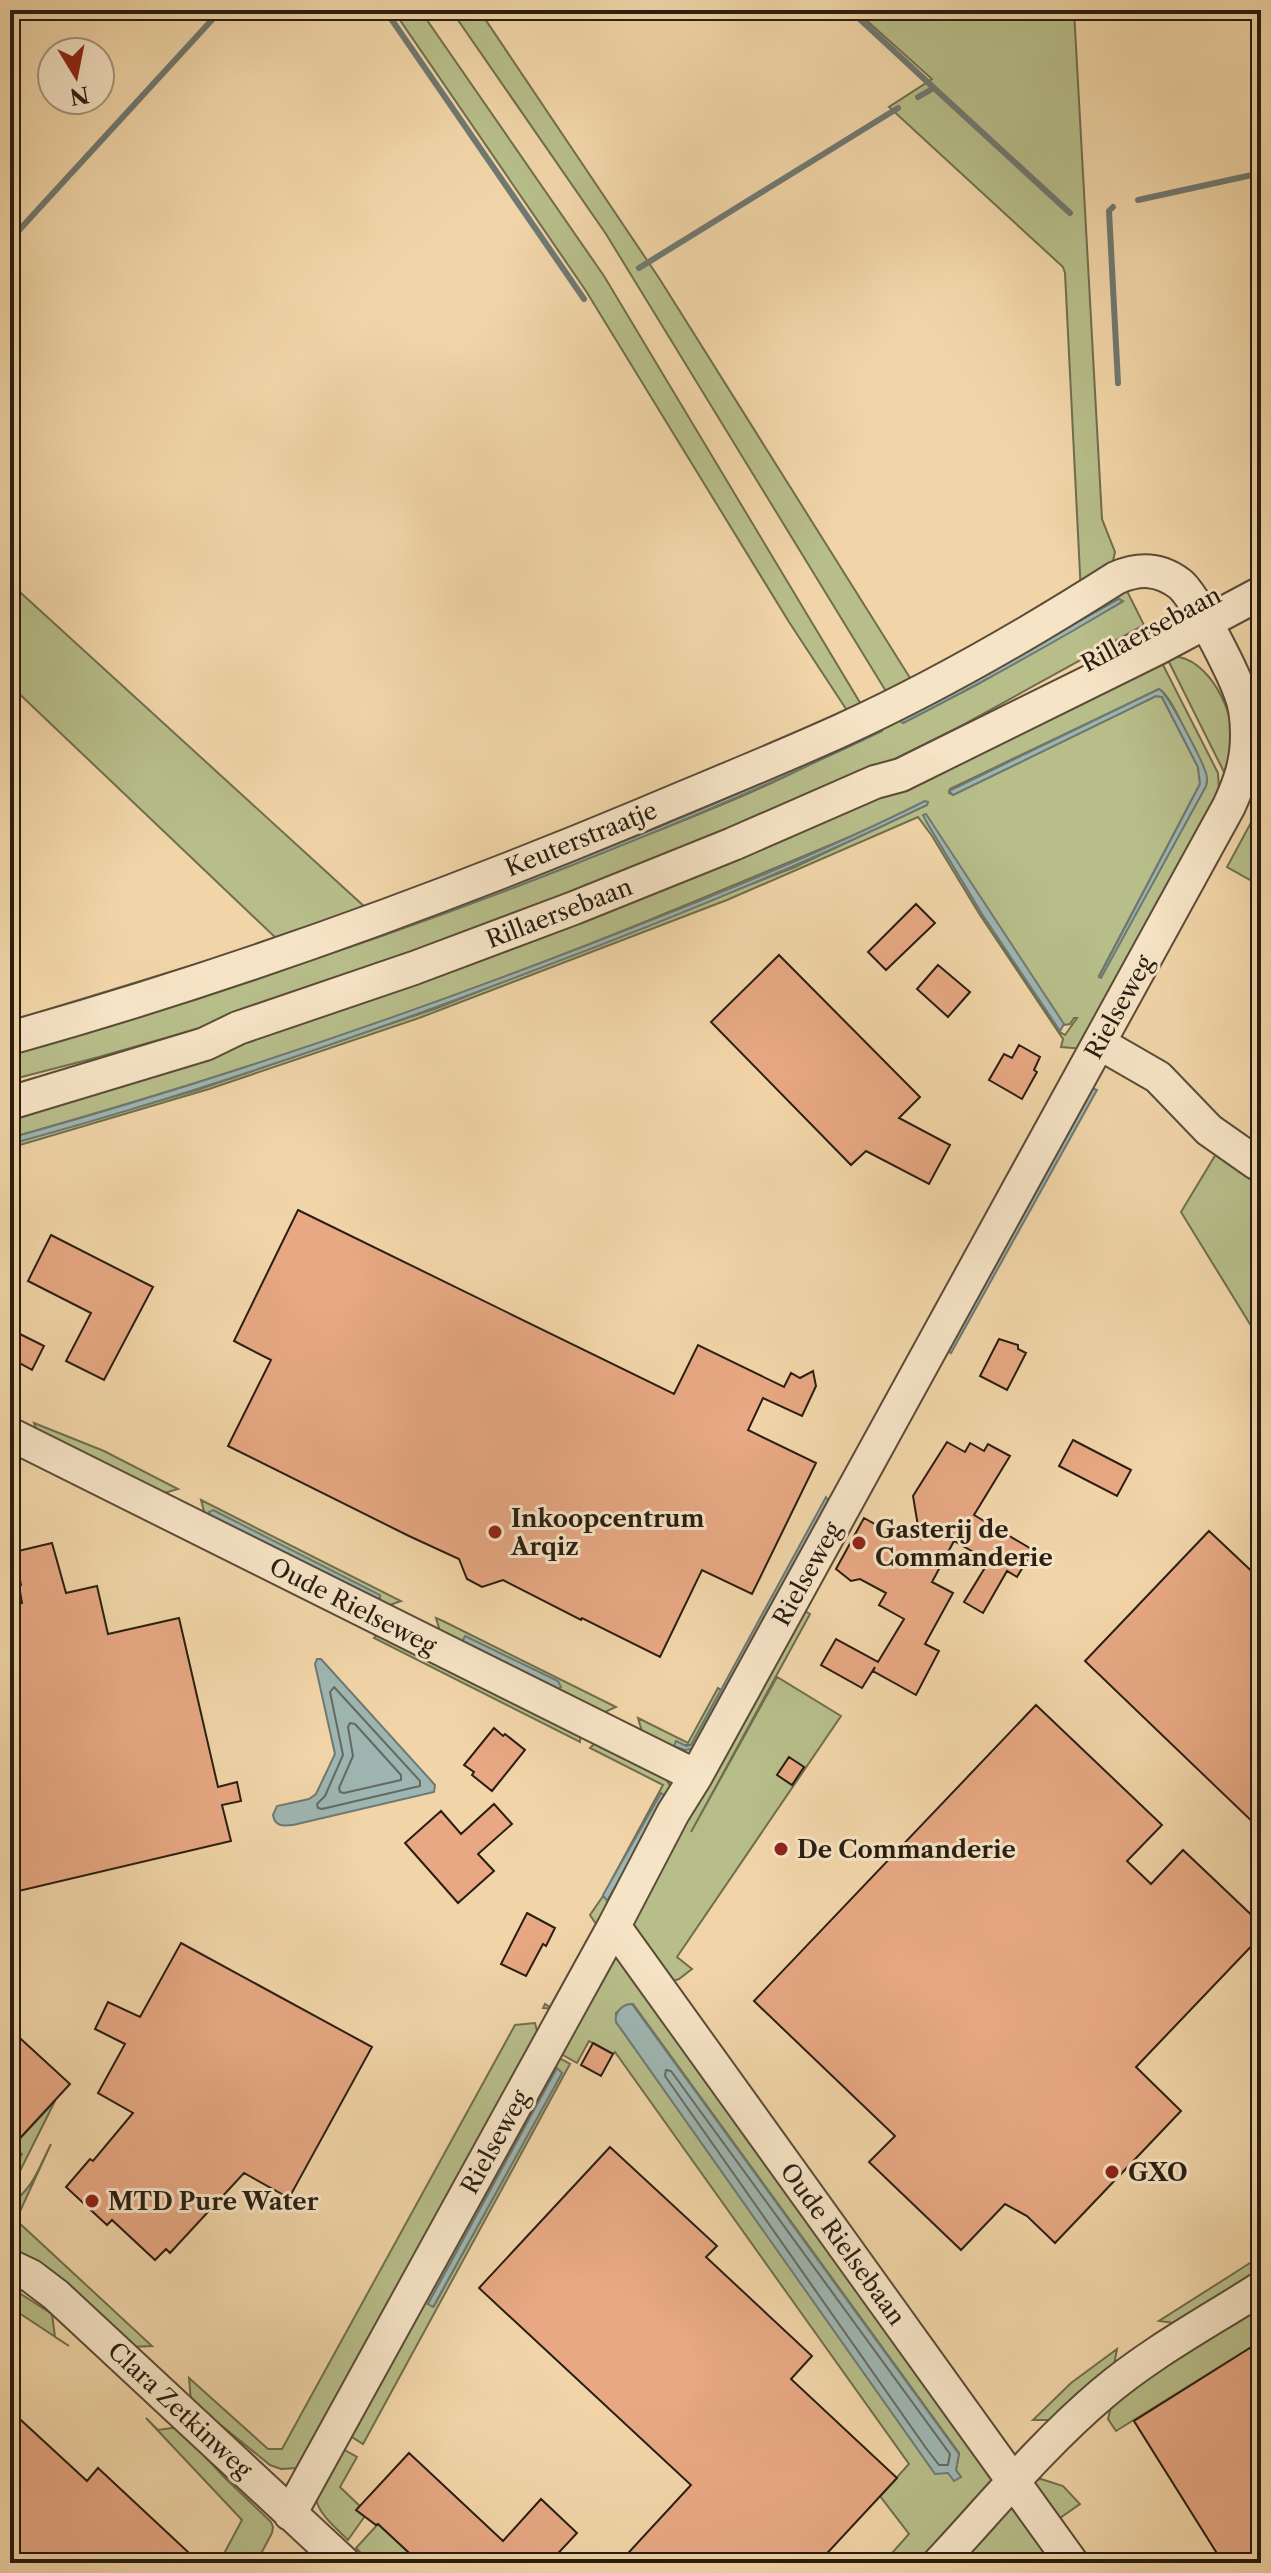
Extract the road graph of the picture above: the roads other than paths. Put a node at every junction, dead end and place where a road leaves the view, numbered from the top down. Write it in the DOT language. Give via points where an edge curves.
graph roads {
  1 [pos="1261,570"];
  2 [pos="1124,574"];
  3 [pos="1261,593"];
  4 [pos="1200,614"];
  5 [pos="238,1028"];
  6 [pos="10,1038"];
  7 [pos="1099,1043"];
  8 [pos="10,1086"];
  9 [pos="10,1103"];
  10 [pos="1256,1163"];
  11 [pos="10,1434"];
  12 [pos="696,1776"];
  13 [pos="614,1926"];
  14 [pos="10,2266"];
  15 [pos="1261,2288"];
  16 [pos="1014,2482"];
  17 [pos="290,2514"];
  18 [pos="344,2563"];
  19 [pos="939,2563"];
  20 [pos="1072,2563"];
  1 -- 4 [label="street, Rillaersebaan"];
  2 -- 4 [label="street, Rielseweg" via="1158,572 1183,586"];
  2 -- 6 [label="street, Keuterstraatje" via="882,711 604,831 418,904 138,1001"];
  3 -- 4 [label="street, Rillaersebaan"];
  4 -- 5 [label="street, Rillaersebaan" via="979,738 901,775 574,908"];
  4 -- 7 [label="street, Rielseweg" via="1241,695 1246,766"];
  5 -- 8 [label="street, Rillaersebaan" via="201,1033"];
  5 -- 9 [label="street, Rillaersebaan" via="205,1044"];
  7 -- 10 [label="street" via="1158,1077 1209,1130"];
  7 -- 12 [label="street, Rielseweg"];
  11 -- 12 [label="street, Oude Rielseweg"];
  12 -- 13 [label="street, Rielseweg"];
  13 -- 16 [label="street, Oude Rielsebaan"];
  13 -- 17 [label="street, Rielseweg"];
  14 -- 17 [label="street, Clara Zetkinweg" via="56,2295"];
  15 -- 16 [label="street" via="1103,2393"];
  16 -- 19 [label="street"];
  16 -- 20 [label="street, Oude Rielsebaan"];
  17 -- 18 [label="street, Clara Zetkinweg"];
}
